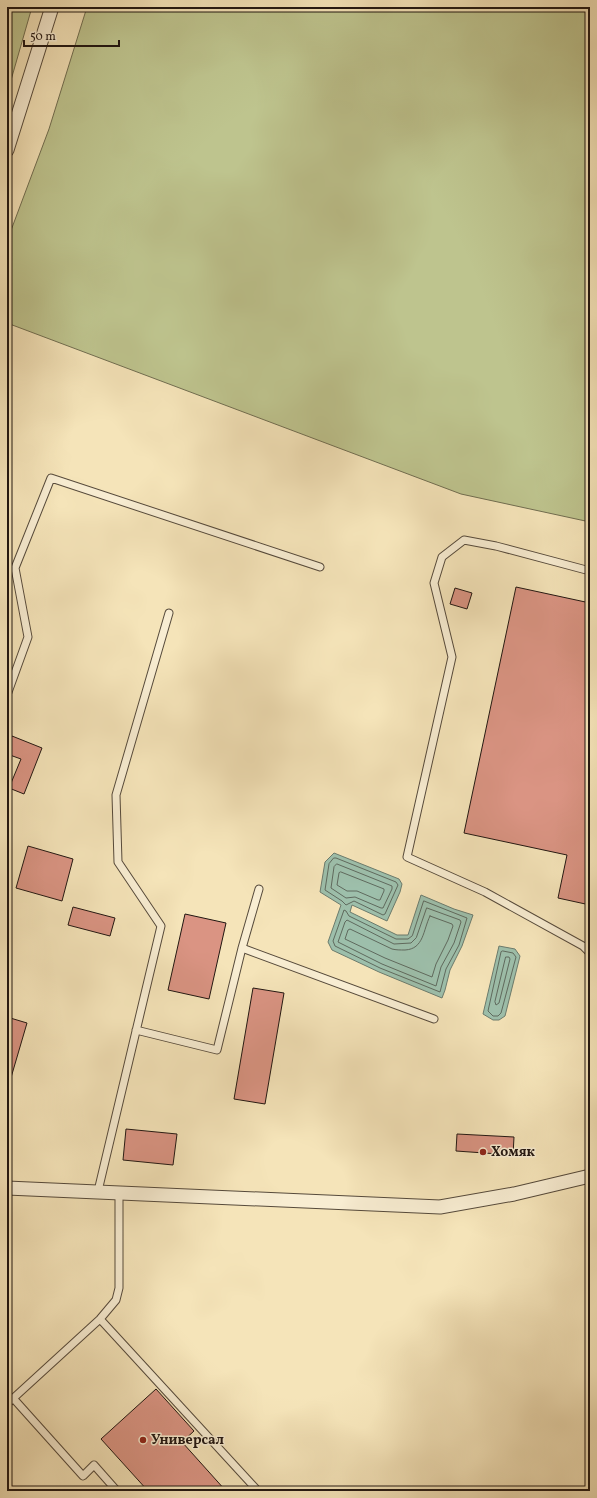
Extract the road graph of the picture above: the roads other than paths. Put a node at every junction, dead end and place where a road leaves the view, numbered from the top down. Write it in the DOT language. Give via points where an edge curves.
graph roads {
  1 [pos="52,7"];
  2 [pos="7,150"];
  3 [pos="320,567"];
  4 [pos="590,571"];
  5 [pos="169,613"];
  6 [pos="7,694"];
  7 [pos="259,889"];
  8 [pos="587,947"];
  9 [pos="242,948"];
  10 [pos="590,952"];
  11 [pos="434,1019"];
  12 [pos="136,1030"];
  13 [pos="590,1176"];
  14 [pos="7,1188"];
  15 [pos="98,1191"];
  16 [pos="119,1193"];
  17 [pos="100,1320"];
  18 [pos="13,1398"];
  19 [pos="7,1404"];
  20 [pos="117,1491"];
  21 [pos="258,1491"];
  1 -- 2 [label="street"];
  3 -- 6 [label="lane" via="51,478 15,568 28,637"];
  4 -- 8 [label="lane" via="464,540 442,557 434,583 452,657 407,858 485,892"];
  5 -- 12 [label="lane" via="116,795 118,862 161,926"];
  7 -- 9 [label="lane"];
  8 -- 10 [label="lane"];
  9 -- 11 [label="lane"];
  9 -- 12 [label="lane" via="217,1050"];
  12 -- 15 [label="lane"];
  13 -- 16 [label="street" via="440,1208"];
  14 -- 15 [label="street"];
  15 -- 16 [label="street"];
  16 -- 17 [label="lane" via="119,1288 116,1300"];
  17 -- 18 [label="lane"];
  17 -- 21 [label="lane"];
  18 -- 19 [label="lane"];
  18 -- 20 [label="lane" via="83,1476 94,1465"];
}
